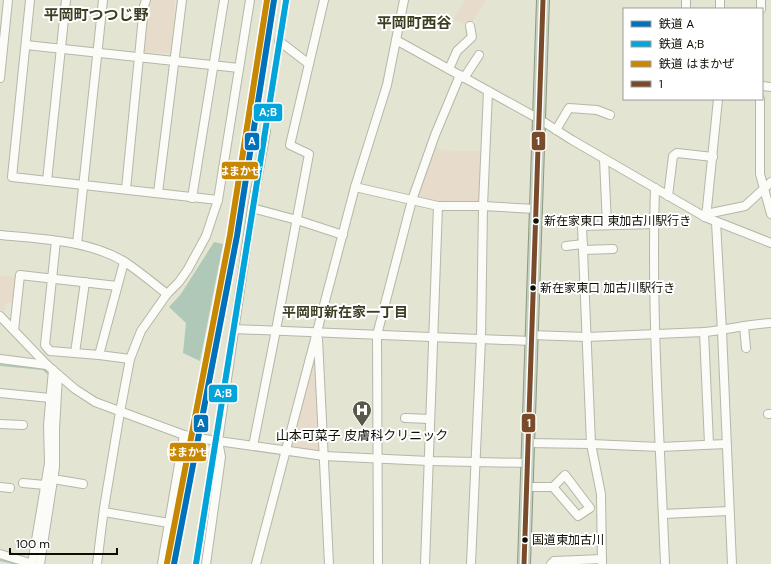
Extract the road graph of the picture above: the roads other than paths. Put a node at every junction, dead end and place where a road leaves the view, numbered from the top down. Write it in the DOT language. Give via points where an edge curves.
graph roads {
  1 [pos="8,0"];
  2 [pos="30,0"];
  3 [pos="66,0"];
  4 [pos="103,0"];
  5 [pos="146,0"];
  6 [pos="182,0"];
  7 [pos="224,0"];
  8 [pos="250,0"];
  9 [pos="324,0"];
  10 [pos="404,0"];
  11 [pos="543,0"];
  12 [pos="470,26"];
  13 [pos="396,40"];
  14 [pos="279,41"];
  15 [pos="26,45"];
  16 [pos="61,50"];
  17 [pos="97,53"];
  18 [pos="479,55"];
  19 [pos="140,58"];
  20 [pos="174,61"];
  21 [pos="309,64"];
  22 [pos="214,66"];
  23 [pos="239,68"];
  24 [pos="449,69"];
  25 [pos="462,76"];
  26 [pos="0,78"];
  27 [pos="488,91"];
  28 [pos="718,100"];
  29 [pos="760,100"];
  30 [pos="610,115"];
  31 [pos="539,119"];
  32 [pos="556,130"];
  33 [pos="266,131"];
  34 [pos="713,157"];
  35 [pos="604,158"];
  36 [pos="47,181"];
  37 [pos="771,182"];
  38 [pos="83,185"];
  39 [pos="355,187"];
  40 [pos="655,188"];
  41 [pos="126,189"];
  42 [pos="763,189"];
  43 [pos="158,192"];
  44 [pos="668,196"];
  45 [pos="192,198"];
  46 [pos="218,200"];
  47 [pos="412,200"];
  48 [pos="438,206"];
  49 [pos="483,206"];
  50 [pos="252,208"];
  51 [pos="535,209"];
  52 [pos="771,214"];
  53 [pos="705,216"];
  54 [pos="297,220"];
  55 [pos="716,222"];
  56 [pos="654,224"];
  57 [pos="607,225"];
  58 [pos="0,235"];
  59 [pos="343,235"];
  60 [pos="56,241"];
  61 [pos="771,243"];
  62 [pos="77,244"];
  63 [pos="566,246"];
  64 [pos="583,247"];
  65 [pos="614,249"];
  66 [pos="124,262"];
  67 [pos="51,279"];
  68 [pos="84,282"];
  69 [pos="117,286"];
  70 [pos="167,294"];
  71 [pos="0,316"];
  72 [pos="771,323"];
  73 [pos="744,326"];
  74 [pos="234,329"];
  75 [pos="14,330"];
  76 [pos="276,330"];
  77 [pos="722,331"];
  78 [pos="704,332"];
  79 [pos="318,333"];
  80 [pos="656,333"];
  81 [pos="377,335"];
  82 [pos="587,336"];
  83 [pos="434,337"];
  84 [pos="531,338"];
  85 [pos="481,339"];
  86 [pos="746,348"];
  87 [pos="75,353"];
  88 [pos="99,355"];
  89 [pos="0,359"];
  90 [pos="130,360"];
  91 [pos="0,364"];
  92 [pos="53,370"];
  93 [pos="0,393"];
  94 [pos="50,398"];
  95 [pos="120,412"];
  96 [pos="405,418"];
  97 [pos="430,419"];
  98 [pos="0,424"];
  99 [pos="23,426"];
  100 [pos="184,435"];
  101 [pos="218,441"];
  102 [pos="527,443"];
  103 [pos="591,444"];
  104 [pos="709,444"];
  105 [pos="726,444"];
  106 [pos="253,446"];
  107 [pos="660,447"];
  108 [pos="285,451"];
  109 [pos="324,456"];
  110 [pos="377,458"];
  111 [pos="429,460"];
  112 [pos="475,462"];
  113 [pos="527,463"];
  114 [pos="53,479"];
  115 [pos="23,483"];
  116 [pos="83,484"];
  117 [pos="45,486"];
  118 [pos="0,487"];
  119 [pos="526,487"];
  120 [pos="553,487"];
  121 [pos="10,488"];
  122 [pos="729,511"];
  123 [pos="104,512"];
  124 [pos="663,514"];
  125 [pos="169,523"];
  126 [pos="0,554"];
  127 [pos="602,562"];
  128 [pos="33,564"];
  129 [pos="40,564"];
  130 [pos="97,564"];
  131 [pos="162,564"];
  132 [pos="206,564"];
  133 [pos="256,564"];
  134 [pos="329,564"];
  135 [pos="378,564"];
  136 [pos="425,564"];
  137 [pos="471,564"];
  138 [pos="524,564"];
  139 [pos="552,564"];
  140 [pos="665,564"];
  141 [pos="732,564"];
  1 -- 26 [label="street"];
  2 -- 15 [label="street"];
  3 -- 16 [label="street"];
  4 -- 17 [label="street"];
  5 -- 19 [label="street"];
  6 -- 20 [label="street"];
  7 -- 22 [label="street"];
  8 -- 23 [label="street"];
  9 -- 21 [label="street"];
  10 -- 13 [label="street"];
  11 -- 31 [label="highway"];
  12 -- 24 [label="street" via="472,37 457,51"];
  13 -- 24 [label="street"];
  13 -- 39 [label="street" via="387,85"];
  14 -- 21 [label="street"];
  15 -- 16 [label="street"];
  15 -- 36 [label="street" via="12,177"];
  16 -- 17 [label="street"];
  16 -- 36 [label="street"];
  17 -- 19 [label="street"];
  17 -- 38 [label="street"];
  18 -- 25 [label="street"];
  19 -- 20 [label="street"];
  19 -- 41 [label="street"];
  20 -- 22 [label="street"];
  20 -- 43 [label="street"];
  21 -- 54 [label="street" via="290,145 309,154"];
  22 -- 23 [label="street"];
  22 -- 45 [label="street"];
  23 -- 46 [label="street"];
  24 -- 25 [label="street"];
  25 -- 27 [label="street"];
  25 -- 47 [label="street" via="435,135"];
  27 -- 31 [label="street"];
  27 -- 49 [label="street"];
  28 -- 34 [label="street"];
  29 -- 42 [label="street" via="760,174"];
  30 -- 32 [label="street" via="597,110 569,108"];
  31 -- 32 [label="street"];
  31 -- 51 [label="highway"];
  32 -- 35 [label="street"];
  33 -- 50 [label="street"];
  34 -- 44 [label="street" via="676,153 673,156"];
  34 -- 53 [label="street"];
  35 -- 40 [label="street"];
  35 -- 57 [label="street"];
  36 -- 38 [label="street"];
  37 -- 42 [label="street"];
  38 -- 41 [label="street"];
  38 -- 62 [label="street"];
  39 -- 47 [label="street"];
  39 -- 59 [label="street"];
  40 -- 44 [label="street"];
  40 -- 56 [label="street"];
  41 -- 43 [label="street"];
  42 -- 52 [label="street"];
  42 -- 53 [label="street" via="745,206"];
  43 -- 45 [label="street"];
  44 -- 53 [label="street"];
  45 -- 46 [label="street"];
  46 -- 70 [label="street" via="206,236 188,269"];
  47 -- 48 [label="street"];
  47 -- 81 [label="street"];
  48 -- 49 [label="street"];
  48 -- 83 [label="street"];
  49 -- 51 [label="street"];
  49 -- 85 [label="street"];
  50 -- 54 [label="street"];
  50 -- 74 [label="street"];
  51 -- 84 [label="highway"];
  53 -- 55 [label="street"];
  54 -- 59 [label="street"];
  54 -- 76 [label="street"];
  55 -- 61 [label="street"];
  55 -- 77 [label="street"];
  56 -- 57 [label="street"];
  56 -- 80 [label="street"];
  57 -- 64 [label="street" via="582,226"];
  58 -- 60 [label="street"];
  59 -- 79 [label="street"];
  60 -- 62 [label="street"];
  60 -- 67 [label="street"];
  62 -- 66 [label="street"];
  63 -- 64 [label="street"];
  64 -- 65 [label="street"];
  64 -- 82 [label="street"];
  66 -- 69 [label="street"];
  66 -- 70 [label="street"];
  67 -- 68 [label="street"];
  67 -- 75 [label="street" via="20,275"];
  67 -- 87 [label="street" via="45,345 50,351"];
  68 -- 69 [label="street"];
  68 -- 87 [label="street"];
  69 -- 88 [label="street"];
  70 -- 90 [label="street" via="141,331"];
  71 -- 75 [label="street"];
  72 -- 73 [label="street"];
  73 -- 77 [label="street"];
  73 -- 86 [label="street"];
  74 -- 76 [label="street"];
  74 -- 101 [label="street"];
  75 -- 92 [label="street"];
  76 -- 79 [label="street"];
  76 -- 106 [label="street"];
  77 -- 78 [label="street"];
  77 -- 105 [label="street"];
  78 -- 80 [label="street"];
  78 -- 104 [label="street"];
  79 -- 81 [label="street"];
  79 -- 108 [label="street"];
  79 -- 109 [label="street"];
  80 -- 82 [label="street"];
  80 -- 107 [label="street"];
  81 -- 83 [label="street"];
  81 -- 110 [label="street"];
  82 -- 84 [label="street"];
  82 -- 103 [label="street"];
  83 -- 85 [label="street"];
  83 -- 97 [label="street"];
  84 -- 85 [label="street"];
  84 -- 102 [label="highway"];
  85 -- 112 [label="street"];
  87 -- 88 [label="street"];
  88 -- 90 [label="street"];
  89 -- 91 [label="street"];
  89 -- 92 [label="street"];
  90 -- 95 [label="street"];
  92 -- 94 [label="street"];
  92 -- 95 [label="street" via="95,402"];
  92 -- 114 [label="street"];
  93 -- 94 [label="street"];
  94 -- 117 [label="street" via="49,463"];
  95 -- 100 [label="street"];
  95 -- 123 [label="street"];
  96 -- 97 [label="street"];
  97 -- 111 [label="street"];
  98 -- 99 [label="street"];
  100 -- 101 [label="street"];
  100 -- 125 [label="street"];
  101 -- 106 [label="street"];
  101 -- 132 [label="street" via="222,457"];
  102 -- 103 [label="street"];
  102 -- 113 [label="highway"];
  103 -- 107 [label="street"];
  103 -- 127 [label="street" via="601,494"];
  104 -- 105 [label="street"];
  104 -- 107 [label="street"];
  105 -- 122 [label="street"];
  106 -- 108 [label="street"];
  107 -- 124 [label="street"];
  108 -- 109 [label="street"];
  108 -- 133 [label="street"];
  109 -- 110 [label="street"];
  109 -- 134 [label="street"];
  110 -- 111 [label="street"];
  110 -- 135 [label="street"];
  111 -- 112 [label="street"];
  111 -- 136 [label="street"];
  112 -- 113 [label="street"];
  112 -- 137 [label="street"];
  113 -- 119 [label="highway"];
  114 -- 116 [label="street"];
  114 -- 129 [label="street"];
  115 -- 117 [label="street"];
  117 -- 128 [label="street"];
  118 -- 121 [label="street"];
  119 -- 120 [label="street"];
  119 -- 138 [label="highway"];
  120 -- 120 [label="street" via="578,516 590,508 565,475"];
  122 -- 124 [label="street"];
  122 -- 141 [label="street"];
  123 -- 125 [label="street"];
  123 -- 130 [label="street"];
  124 -- 140 [label="street"];
  125 -- 131 [label="street"];
  126 -- 128 [label="street"];
  127 -- 139 [label="street" via="554,561"];
}
